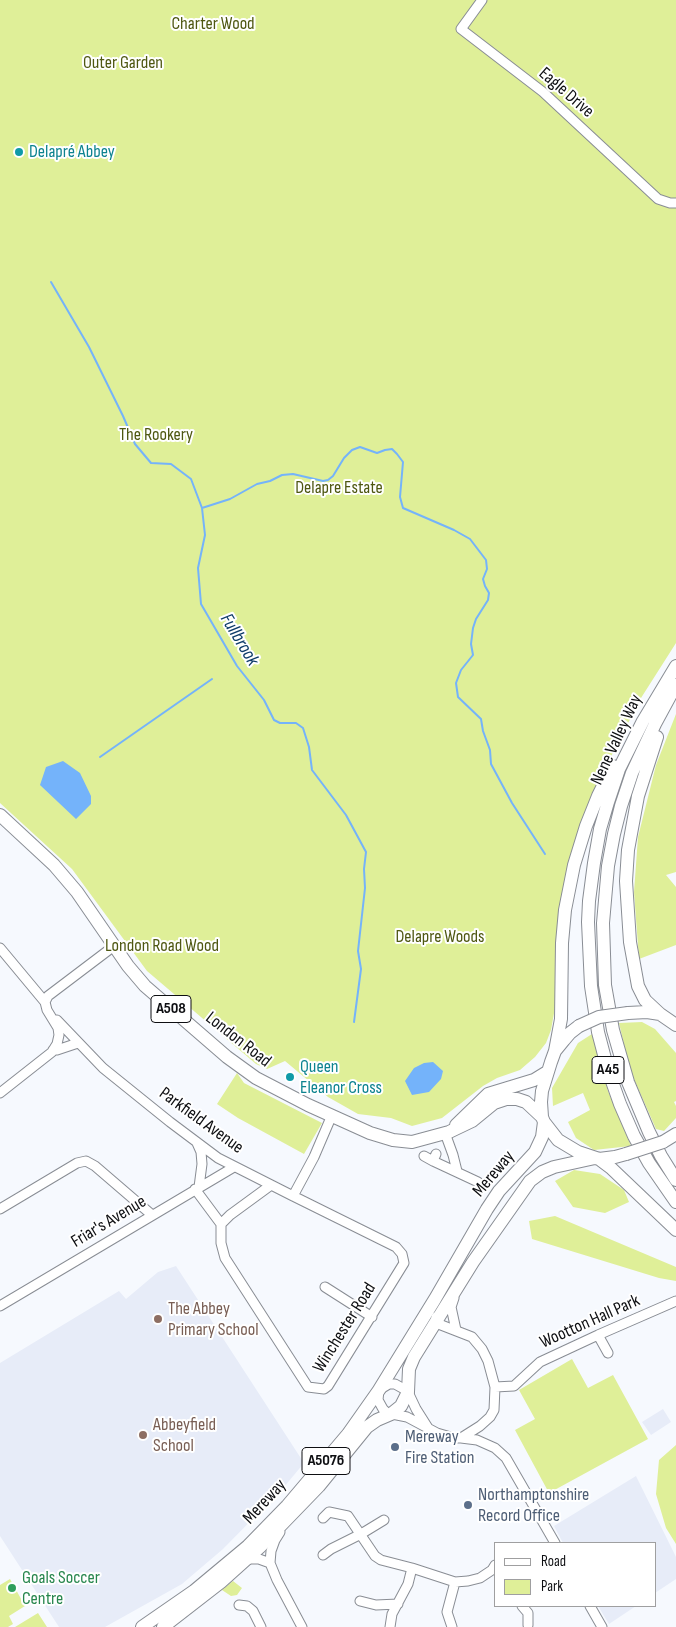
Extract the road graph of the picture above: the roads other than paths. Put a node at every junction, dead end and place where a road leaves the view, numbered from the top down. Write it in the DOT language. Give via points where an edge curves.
graph roads {
  1 [pos="482,0"];
  2 [pos="676,203"];
  3 [pos="676,659"];
  4 [pos="676,666"];
  5 [pos="676,686"];
  6 [pos="0,815"];
  7 [pos="114,946"];
  8 [pos="0,948"];
  9 [pos="45,1002"];
  10 [pos="51,1016"];
  11 [pos="670,1020"];
  12 [pos="78,1043"];
  13 [pos="53,1050"];
  14 [pos="555,1051"];
  15 [pos="547,1072"];
  16 [pos="0,1093"];
  17 [pos="332,1115"];
  18 [pos="543,1119"];
  19 [pos="447,1133"];
  20 [pos="676,1134"];
  21 [pos="197,1142"];
  22 [pos="424,1156"];
  23 [pos="597,1159"];
  24 [pos="234,1167"];
  25 [pos="456,1171"];
  26 [pos="676,1180"];
  27 [pos="478,1182"];
  28 [pos="271,1185"];
  29 [pos="197,1188"];
  30 [pos="294,1196"];
  31 [pos="676,1202"];
  32 [pos="0,1209"];
  33 [pos="152,1215"];
  34 [pos="221,1224"];
  35 [pos="676,1230"];
  36 [pos="458,1286"];
  37 [pos="325,1287"];
  38 [pos="435,1299"];
  39 [pos="676,1301"];
  40 [pos="0,1306"];
  41 [pos="372,1316"];
  42 [pos="436,1322"];
  43 [pos="456,1330"];
  44 [pos="598,1335"];
  45 [pos="608,1353"];
  46 [pos="495,1387"];
  47 [pos="378,1390"];
  48 [pos="408,1392"];
  49 [pos="391,1414"];
  50 [pos="428,1428"];
  51 [pos="461,1438"];
  52 [pos="298,1507"];
  53 [pos="322,1518"];
  54 [pos="384,1520"];
  55 [pos="361,1534"];
  56 [pos="554,1542"];
  57 [pos="323,1556"];
  58 [pos="247,1559"];
  59 [pos="270,1563"];
  60 [pos="412,1568"];
  61 [pos="493,1571"];
  62 [pos="455,1582"];
  63 [pos="360,1600"];
  64 [pos="398,1604"];
  65 [pos="239,1605"];
  66 [pos="523,1607"];
  67 [pos="591,1607"];
  68 [pos="528,1625"];
  69 [pos="142,1627"];
  70 [pos="163,1627"];
  71 [pos="261,1627"];
  72 [pos="302,1627"];
  73 [pos="390,1627"];
  74 [pos="452,1627"];
  75 [pos="602,1627"];
  1 -- 2 [label="street, Eagle Drive" via="461,29 543,92 658,199"];
  3 -- 14 [label="highway" via="635,725 586,826 565,910 561,1019"];
  4 -- 31 [label="highway, Nene Valley Way / A45" via="619,769 600,830 588,922 591,986 608,1070 634,1136"];
  5 -- 11 [label="highway" via="638,796 628,850 627,901 638,986 645,1000"];
  5 -- 26 [label="highway, Nene Valley Way / A45" via="632,773 621,806 608,866 603,923 606,985 613,1030 628,1082 649,1132"];
  6 -- 7 [label="highway, London Road / A508" via="54,865"];
  7 -- 9 [label="street" via="48,996"];
  7 -- 17 [label="highway, London Road / A508" via="145,986 227,1056 256,1078"];
  8 -- 9 [label="street, Parkfield Avenue"];
  9 -- 10 [label="street, Parkfield Avenue"];
  10 -- 12 [label="street, Parkfield Avenue"];
  10 -- 13 [label="street" via="59,1034"];
  11 -- 14 [label="highway, bridge" via="647,1012 599,1017 570,1032"];
  12 -- 13 [label="street"];
  12 -- 21 [label="street, Parkfield Avenue" via="103,1068"];
  13 -- 16 [label="street"];
  14 -- 15 [label="highway, Mereway"];
  15 -- 18 [label="highway, Mereway" via="541,1102"];
  15 -- 19 [label="highway, London Road / A508" via="534,1080 488,1094"];
  17 -- 19 [label="highway, London Road / A508" via="393,1140 412,1142"];
  17 -- 30 [label="street"];
  18 -- 19 [label="highway, London Road / A508" via="526,1102 506,1098"];
  18 -- 23 [label="highway, A508" via="567,1147"];
  18 -- 38 [label="highway, Mereway / A5076" via="542,1137 536,1152 486,1209"];
  19 -- 25 [label="street"];
  20 -- 23 [label="highway, Mereway, bridge" via="663,1142 626,1154"];
  21 -- 24 [label="street, Parkfield Avenue"];
  21 -- 29 [label="street" via="202,1164"];
  22 -- 25 [label="street" via="435,1157"];
  23 -- 35 [label="highway" via="611,1168"];
  23 -- 36 [label="highway, Mereway" via="554,1167 530,1181"];
  24 -- 28 [label="street, Parkfield Avenue"];
  24 -- 29 [label="street, Friar's Avenue"];
  25 -- 27 [label="street"];
  28 -- 30 [label="street, Parkfield Avenue"];
  28 -- 34 [label="street"];
  29 -- 33 [label="street, Friar's Avenue"];
  29 -- 34 [label="street"];
  30 -- 41 [label="street, Winchester Road" via="396,1247 402,1254 404,1263"];
  32 -- 33 [label="street" via="77,1162 86,1162 95,1166"];
  33 -- 40 [label="street, Friar's Avenue"];
  34 -- 41 [label="street, Winchester Road" via="225,1258 308,1387 324,1389 328,1386"];
  36 -- 42 [label="highway, Mereway"];
  36 -- 43 [label="street" via="451,1307"];
  37 -- 41 [label="street"];
  38 -- 42 [label="street"];
  38 -- 47 [label="highway, Mereway / A5076"];
  39 -- 44 [label="street, Wootton Hall Park"];
  42 -- 43 [label="street"];
  42 -- 48 [label="highway, Mereway" via="411,1364"];
  43 -- 46 [label="street" via="472,1337 482,1348"];
  44 -- 45 [label="street"];
  44 -- 46 [label="street, Wootton Hall Park" via="540,1362 514,1386"];
  46 -- 51 [label="street" via="494,1410 490,1417"];
  47 -- 48 [label="street" via="395,1384"];
  47 -- 49 [label="street" via="380,1405"];
  47 -- 69 [label="highway, Mereway / A5076" via="311,1479 248,1546 194,1591"];
  48 -- 49 [label="highway, Mereway / A5076" via="401,1406"];
  48 -- 50 [label="street"];
  49 -- 50 [label="street" via="407,1417"];
  49 -- 52 [label="highway, Mereway / A5076" via="368,1427"];
  50 -- 51 [label="street"];
  51 -- 56 [label="street" via="478,1440 506,1458"];
  52 -- 58 [label="highway, Mereway / A5076"];
  52 -- 59 [label="street" via="275,1540"];
  53 -- 55 [label="street" via="329,1512 348,1516"];
  54 -- 55 [label="street"];
  55 -- 57 [label="street" via="330,1549"];
  55 -- 60 [label="street" via="375,1556"];
  58 -- 59 [label="street"];
  58 -- 70 [label="highway, Mereway / A5076"];
  59 -- 72 [label="street"];
  60 -- 62 [label="street"];
  60 -- 64 [label="street"];
  61 -- 62 [label="street" via="480,1578"];
  62 -- 74 [label="street" via="447,1612"];
  63 -- 64 [label="street" via="376,1605"];
  64 -- 73 [label="street"];
  65 -- 71 [label="street" via="253,1611"];
  66 -- 68 [label="street" via="528,1613"];
  67 -- 75 [label="street"];
}
